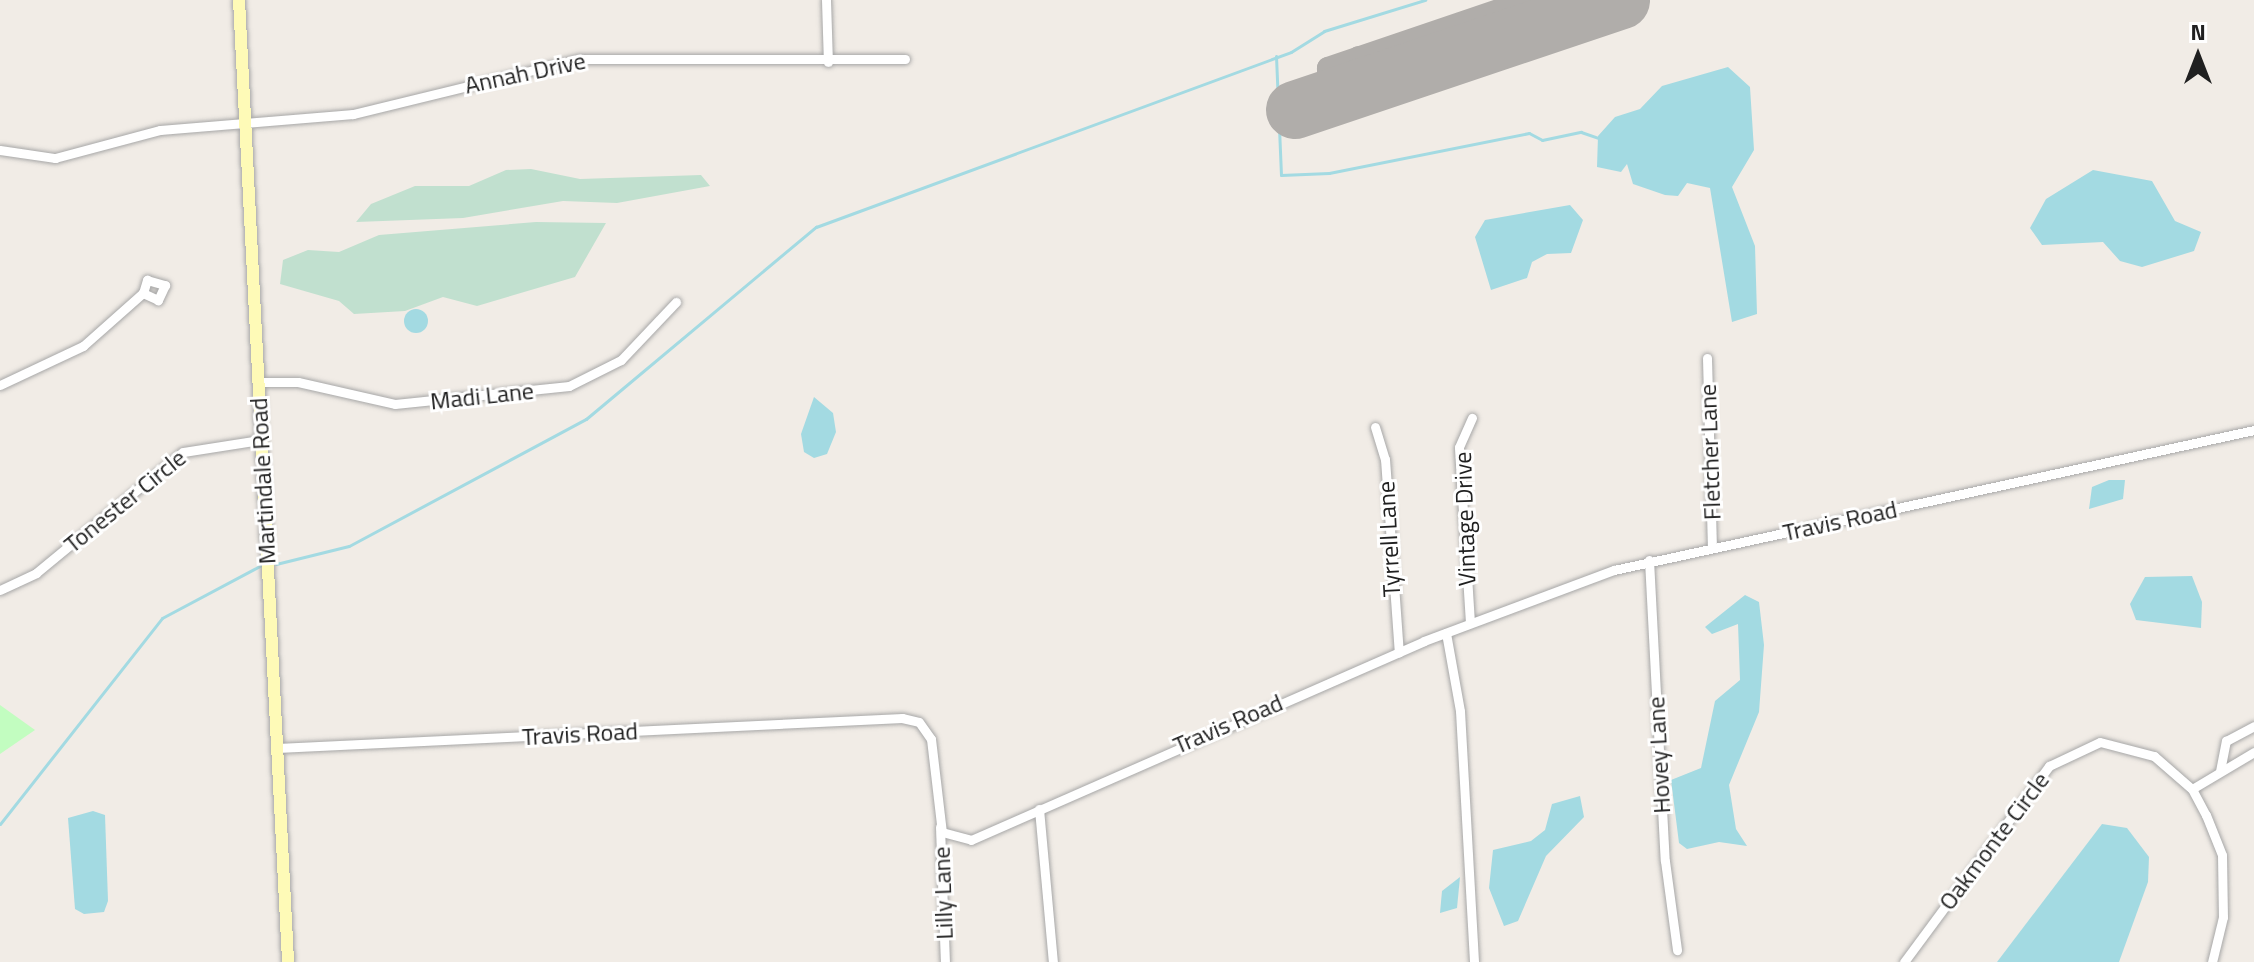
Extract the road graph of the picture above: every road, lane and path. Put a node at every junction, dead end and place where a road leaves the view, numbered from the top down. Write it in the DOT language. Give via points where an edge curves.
graph roads {
  1 [pos="239,0"];
  2 [pos="826,0"];
  3 [pos="905,59"];
  4 [pos="828,62"];
  5 [pos="245,122"];
  6 [pos="0,150"];
  7 [pos="143,293"];
  8 [pos="676,302"];
  9 [pos="1707,358"];
  10 [pos="258,382"];
  11 [pos="0,385"];
  12 [pos="1472,418"];
  13 [pos="1375,427"];
  14 [pos="2254,430"];
  15 [pos="260,440"];
  16 [pos="1712,547"];
  17 [pos="1649,560"];
  18 [pos="0,590"];
  19 [pos="1470,623"];
  20 [pos="1446,633"];
  21 [pos="1399,652"];
  22 [pos="2254,726"];
  23 [pos="277,748"];
  24 [pos="2254,752"];
  25 [pos="2220,771"];
  26 [pos="2192,789"];
  27 [pos="1039,809"];
  28 [pos="940,823"];
  29 [pos="1677,950"];
  30 [pos="288,962"];
  31 [pos="945,962"];
  32 [pos="1053,962"];
  33 [pos="1474,962"];
  34 [pos="1904,962"];
  35 [pos="2212,962"];
  1 -- 5 [label="street, Martindale Road"];
  2 -- 4 [label="street"];
  3 -- 4 [label="street, Annah Drive"];
  4 -- 5 [label="street, Annah Drive" via="579,59 362,113"];
  5 -- 6 [label="street, Annah Drive" via="149,132 64,157"];
  5 -- 10 [label="street, Martindale Road"];
  7 -- 11 [label="street" via="71,354"];
  8 -- 10 [label="street, Madi Lane" via="621,360 569,386 395,404 298,382"];
  9 -- 16 [label="street, Fletcher Lane"];
  10 -- 15 [label="street, Martindale Road"];
  12 -- 19 [label="street, Vintage Drive" via="1459,447"];
  13 -- 21 [label="street, Tyrrell Lane" via="1385,459"];
  14 -- 16 [label="street, Travis Road"];
  15 -- 18 [label="street, Tonester Circle" via="209,443 179,454 32,576"];
  15 -- 23 [label="street, Martindale Road"];
  16 -- 17 [label="street, Travis Road"];
  17 -- 19 [label="street, Travis Road"];
  17 -- 29 [label="street, Hovey Lane" via="1663,836"];
  19 -- 20 [label="street, Travis Road"];
  20 -- 21 [label="street, Travis Road"];
  20 -- 33 [label="street" via="1460,711"];
  21 -- 27 [label="street, Travis Road"];
  22 -- 25 [label="street" via="2226,741"];
  23 -- 28 [label="street, Travis Road" via="902,718 919,722 931,739"];
  23 -- 30 [label="street, Martindale Road"];
  24 -- 25 [label="street"];
  25 -- 26 [label="street"];
  26 -- 34 [label="street, Oakmonte Circle" via="2154,756 2126,744 2100,742 2066,753"];
  26 -- 35 [label="street, Oakmonte Circle" via="2222,855 2223,917"];
  27 -- 28 [label="street, Travis Road" via="971,840 947,836"];
  27 -- 32 [label="street"];
  28 -- 31 [label="street, Lilly Lane"];
}
